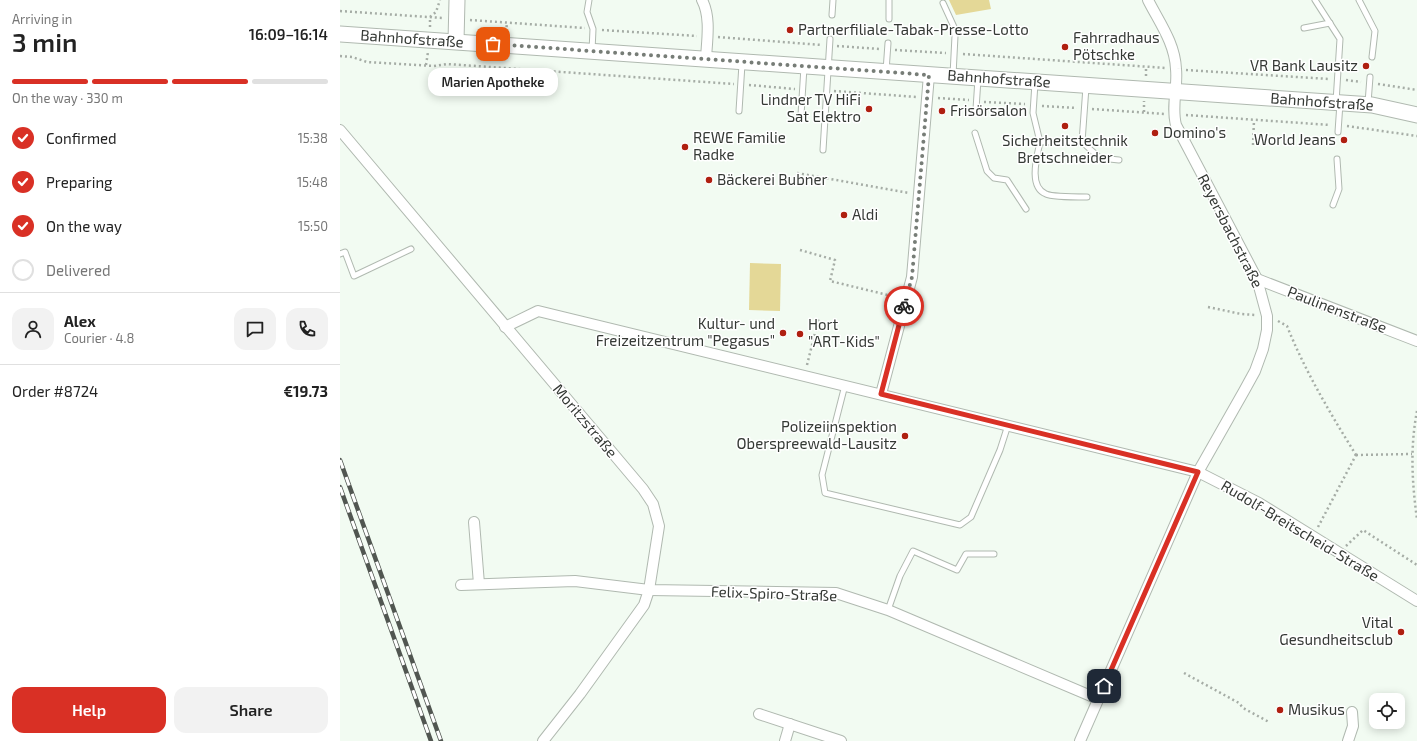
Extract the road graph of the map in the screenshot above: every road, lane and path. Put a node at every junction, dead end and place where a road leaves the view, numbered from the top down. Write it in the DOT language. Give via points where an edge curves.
graph roads {
  1 [pos="440,0"];
  2 [pos="457,0"];
  3 [pos="589,0"];
  4 [pos="702,0"];
  5 [pos="833,0"];
  6 [pos="889,0"];
  7 [pos="1148,0"];
  8 [pos="1315,0"];
  9 [pos="1359,0"];
  10 [pos="943,2"];
  11 [pos="832,15"];
  12 [pos="430,17"];
  13 [pos="889,19"];
  14 [pos="1330,23"];
  15 [pos="1304,28"];
  16 [pos="340,34"];
  17 [pos="830,39"];
  18 [pos="456,42"];
  19 [pos="888,43"];
  20 [pos="592,52"];
  21 [pos="340,56"];
  22 [pos="1372,57"];
  23 [pos="706,58"];
  24 [pos="742,62"];
  25 [pos="804,66"];
  26 [pos="829,68"];
  27 [pos="886,72"];
  28 [pos="929,75"];
  29 [pos="953,76"];
  30 [pos="1370,77"];
  31 [pos="978,78"];
  32 [pos="1035,82"];
  33 [pos="741,84"];
  34 [pos="1086,86"];
  35 [pos="803,89"];
  36 [pos="1145,89"];
  37 [pos="827,91"];
  38 [pos="1175,92"];
  39 [pos="927,98"];
  40 [pos="976,101"];
  41 [pos="1338,102"];
  42 [pos="1368,104"];
  43 [pos="1034,105"];
  44 [pos="976,109"];
  45 [pos="1085,109"];
  46 [pos="739,111"];
  47 [pos="1144,113"];
  48 [pos="1174,114"];
  49 [pos="801,115"];
  50 [pos="1417,115"];
  51 [pos="1254,120"];
  52 [pos="1338,125"];
  53 [pos="340,130"];
  54 [pos="1338,132"];
  55 [pos="975,133"];
  56 [pos="1417,136"];
  57 [pos="1040,142"];
  58 [pos="1082,142"];
  59 [pos="1253,145"];
  60 [pos="823,150"];
  61 [pos="1336,159"];
  62 [pos="1119,160"];
  63 [pos="797,173"];
  64 [pos="918,195"];
  65 [pos="1086,197"];
  66 [pos="1333,205"];
  67 [pos="1026,209"];
  68 [pos="411,249"];
  69 [pos="800,250"];
  70 [pos="340,254"];
  71 [pos="1257,279"];
  72 [pos="906,299"];
  73 [pos="1208,307"];
  74 [pos="1267,316"];
  75 [pos="819,317"];
  76 [pos="505,327"];
  77 [pos="1417,341"];
  78 [pos="805,376"];
  79 [pos="845,385"];
  80 [pos="881,394"];
  81 [pos="1417,411"];
  82 [pos="1008,425"];
  83 [pos="1412,454"];
  84 [pos="1356,455"];
  85 [pos="1198,472"];
  86 [pos="1413,484"];
  87 [pos="1417,486"];
  88 [pos="1417,519"];
  89 [pos="474,522"];
  90 [pos="1313,537"];
  91 [pos="1339,553"];
  92 [pos="994,554"];
  93 [pos="1417,565"];
  94 [pos="479,584"];
  95 [pos="461,585"];
  96 [pos="650,590"];
  97 [pos="1417,601"];
  98 [pos="888,610"];
  99 [pos="1184,673"];
  100 [pos="1098,699"];
  101 [pos="1352,712"];
  102 [pos="759,714"];
  103 [pos="1269,722"];
  104 [pos="790,724"];
  105 [pos="543,741"];
  106 [pos="785,741"];
  107 [pos="841,741"];
  108 [pos="1080,741"];
  109 [pos="1348,741"];
  1 -- 12 [label="path" via="436,12"];
  2 -- 18 [label="main road"];
  3 -- 20 [label="lane" via="587,12 593,29"];
  4 -- 23 [label="street" via="706,7"];
  5 -- 11 [label="lane"];
  6 -- 13 [label="lane"];
  7 -- 38 [label="street, Reyersbachstraße" via="1172,45 1176,69"];
  8 -- 14 [label="lane"];
  9 -- 22 [label="lane" via="1375,32"];
  10 -- 29 [label="lane" via="954,27"];
  14 -- 15 [label="lane"];
  14 -- 41 [label="lane" via="1340,39"];
  16 -- 18 [label="main road, Bahnhofstraße"];
  17 -- 26 [label="lane"];
  18 -- 20 [label="main road, Bahnhofstraße"];
  19 -- 27 [label="lane"];
  20 -- 23 [label="main road, Bahnhofstraße"];
  21 -- 33 [label="path" via="367,62 434,66 444,64"];
  23 -- 24 [label="main road, Bahnhofstraße"];
  24 -- 25 [label="main road, Bahnhofstraße"];
  24 -- 33 [label="lane"];
  25 -- 26 [label="main road, Bahnhofstraße"];
  25 -- 35 [label="lane"];
  26 -- 27 [label="main road, Bahnhofstraße"];
  26 -- 37 [label="lane"];
  27 -- 28 [label="main road, Bahnhofstraße"];
  28 -- 29 [label="main road, Bahnhofstraße"];
  28 -- 39 [label="street"];
  29 -- 31 [label="main road, Bahnhofstraße"];
  30 -- 42 [label="lane"];
  31 -- 32 [label="main road, Bahnhofstraße"];
  31 -- 40 [label="lane"];
  32 -- 34 [label="main road, Bahnhofstraße"];
  32 -- 43 [label="lane"];
  33 -- 35 [label="path"];
  33 -- 46 [label="lane"];
  34 -- 36 [label="main road, Bahnhofstraße"];
  34 -- 45 [label="lane"];
  35 -- 49 [label="lane"];
  36 -- 38 [label="main road, Bahnhofstraße"];
  36 -- 47 [label="path"];
  37 -- 39 [label="path"];
  37 -- 60 [label="lane"];
  38 -- 41 [label="main road, Bahnhofstraße"];
  38 -- 48 [label="street, Reyersbachstraße"];
  39 -- 40 [label="path"];
  39 -- 64 [label="street"];
  40 -- 43 [label="path"];
  40 -- 44 [label="lane"];
  41 -- 42 [label="main road, Bahnhofstraße"];
  41 -- 52 [label="lane"];
  42 -- 50 [label="main road, Bahnhofstraße"];
  43 -- 45 [label="path"];
  43 -- 57 [label="lane" via="1033,113"];
  45 -- 47 [label="path"];
  45 -- 58 [label="lane"];
  47 -- 48 [label="path"];
  48 -- 51 [label="path"];
  48 -- 71 [label="street, Reyersbachstraße" via="1176,125"];
  51 -- 52 [label="path"];
  51 -- 59 [label="path"];
  52 -- 54 [label="lane"];
  52 -- 56 [label="path"];
  53 -- 76 [label="street, Moritzstraße"];
  55 -- 67 [label="lane" via="986,170 994,178 1007,180"];
  57 -- 58 [label="lane"];
  57 -- 65 [label="lane" via="1034,170 1038,186 1046,194"];
  58 -- 62 [label="lane" via="1100,158"];
  61 -- 66 [label="lane" via="1339,189"];
  63 -- 64 [label="path"];
  64 -- 72 [label="street" via="912,277"];
  68 -- 70 [label="lane" via="354,276 345,252"];
  69 -- 72 [label="path" via="836,260 830,281"];
  71 -- 74 [label="street, Reyersbachstraße"];
  71 -- 77 [label="street, Paulinenstraße"];
  72 -- 80 [label="street"];
  73 -- 74 [label="path"];
  74 -- 84 [label="path" via="1287,326 1298,354 1323,401"];
  74 -- 85 [label="street, Reyersbachstraße" via="1263,349 1255,371"];
  75 -- 78 [label="path"];
  76 -- 78 [label="street, Rudolf-Breitscheid-Straße" via="538,311"];
  76 -- 96 [label="street, Moritzstraße" via="653,504 659,526"];
  78 -- 79 [label="street, Rudolf-Breitscheid-Straße"];
  79 -- 80 [label="street, Rudolf-Breitscheid-Straße"];
  79 -- 82 [label="lane" via="822,475 825,494 960,525 971,518"];
  80 -- 82 [label="street, Rudolf-Breitscheid-Straße"];
  81 -- 83 [label="path"];
  82 -- 85 [label="street, Rudolf-Breitscheid-Straße"];
  83 -- 84 [label="path"];
  83 -- 86 [label="path"];
  84 -- 90 [label="path"];
  85 -- 90 [label="street, Rudolf-Breitscheid-Straße" via="1259,503"];
  85 -- 100 [label="street, Reyersbachstraße"];
  86 -- 87 [label="path"];
  86 -- 88 [label="path"];
  89 -- 94 [label="street"];
  90 -- 91 [label="street, Rudolf-Breitscheid-Straße"];
  91 -- 93 [label="path" via="1363,530"];
  91 -- 97 [label="street, Rudolf-Breitscheid-Straße"];
  92 -- 98 [label="lane" via="966,554 957,570 913,551 900,576"];
  94 -- 95 [label="street, Felix-Spiro-Straße"];
  94 -- 96 [label="street, Felix-Spiro-Straße" via="575,581"];
  96 -- 98 [label="street, Felix-Spiro-Straße" via="836,594"];
  96 -- 105 [label="street, Moritzstraße" via="644,605"];
  98 -- 100 [label="street, Felix-Spiro-Straße"];
  99 -- 103 [label="path"];
  100 -- 108 [label="street, Reyersbachstraße"];
  101 -- 109 [label="street" via="1353,726"];
  102 -- 104 [label="street"];
  104 -- 106 [label="street"];
  104 -- 107 [label="street"];
}
